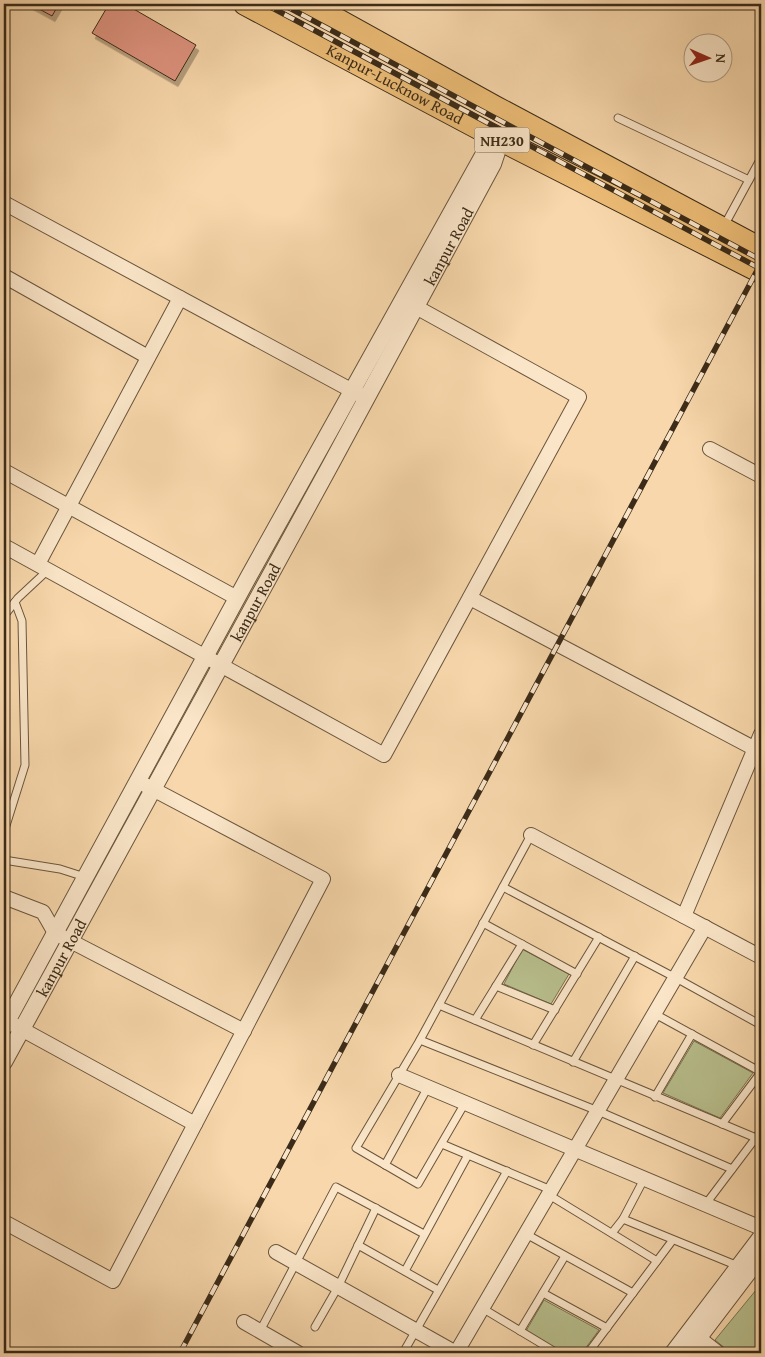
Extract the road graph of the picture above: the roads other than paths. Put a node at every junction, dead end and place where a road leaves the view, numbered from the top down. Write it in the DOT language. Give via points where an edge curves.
graph roads {
  1 [pos="245,4"];
  2 [pos="309,4"];
  3 [pos="618,118"];
  4 [pos="501,140"];
  5 [pos="761,158"];
  6 [pos="749,180"];
  7 [pos="4,203"];
  8 [pos="723,229"];
  9 [pos="761,249"];
  10 [pos="761,272"];
  11 [pos="4,276"];
  12 [pos="180,298"];
  13 [pos="416,307"];
  14 [pos="148,357"];
  15 [pos="352,390"];
  16 [pos="367,398"];
  17 [pos="710,449"];
  18 [pos="4,471"];
  19 [pos="761,476"];
  20 [pos="69,506"];
  21 [pos="4,546"];
  22 [pos="43,567"];
  23 [pos="237,598"];
  24 [pos="470,598"];
  25 [pos="15,602"];
  26 [pos="4,616"];
  27 [pos="206,656"];
  28 [pos="221,665"];
  29 [pos="761,734"];
  30 [pos="758,750"];
  31 [pos="138,781"];
  32 [pos="153,789"];
  33 [pos="4,832"];
  34 [pos="532,835"];
  35 [pos="4,860"];
  36 [pos="86,877"];
  37 [pos="503,887"];
  38 [pos="4,897"];
  39 [pos="684,916"];
  40 [pos="483,923"];
  41 [pos="705,927"];
  42 [pos="55,933"];
  43 [pos="599,937"];
  44 [pos="70,941"];
  45 [pos="522,944"];
  46 [pos="636,956"];
  47 [pos="761,957"];
  48 [pos="577,974"];
  49 [pos="676,978"];
  50 [pos="496,986"];
  51 [pos="439,1005"];
  52 [pos="554,1010"];
  53 [pos="655,1014"];
  54 [pos="476,1020"];
  55 [pos="5,1023"];
  56 [pos="761,1025"];
  57 [pos="22,1029"];
  58 [pos="244,1031"];
  59 [pos="692,1034"];
  60 [pos="420,1040"];
  61 [pos="533,1045"];
  62 [pos="4,1062"];
  63 [pos="573,1062"];
  64 [pos="761,1072"];
  65 [pos="399,1075"];
  66 [pos="616,1080"];
  67 [pos="428,1087"];
  68 [pos="655,1096"];
  69 [pos="465,1103"];
  70 [pos="598,1111"];
  71 [pos="195,1124"];
  72 [pos="722,1124"];
  73 [pos="761,1131"];
  74 [pos="756,1138"];
  75 [pos="442,1144"];
  76 [pos="575,1150"];
  77 [pos="468,1155"];
  78 [pos="385,1165"];
  79 [pos="732,1169"];
  80 [pos="507,1171"];
  81 [pos="644,1179"];
  82 [pos="550,1193"];
  83 [pos="705,1205"];
  84 [pos="376,1208"];
  85 [pos="623,1219"];
  86 [pos="4,1222"];
  87 [pos="761,1228"];
  88 [pos="612,1233"];
  89 [pos="424,1234"];
  90 [pos="526,1234"];
  91 [pos="761,1237"];
  92 [pos="672,1240"];
  93 [pos="358,1245"];
  94 [pos="276,1252"];
  95 [pos="761,1255"];
  96 [pos="565,1256"];
  97 [pos="657,1261"];
  98 [pos="296,1264"];
  99 [pos="738,1266"];
  100 [pos="405,1271"];
  101 [pos="338,1287"];
  102 [pos="438,1290"];
  103 [pos="542,1293"];
  104 [pos="633,1293"];
  105 [pos="482,1308"];
  106 [pos="244,1322"];
  107 [pos="315,1327"];
  108 [pos="607,1328"];
  109 [pos="415,1330"];
  110 [pos="260,1331"];
  111 [pos="520,1331"];
  112 [pos="699,1338"];
  113 [pos="298,1353"];
  114 [pos="403,1353"];
  115 [pos="456,1353"];
  116 [pos="557,1353"];
  117 [pos="588,1353"];
  118 [pos="673,1353"];
  119 [pos="688,1353"];
  120 [pos="718,1353"];
  1 -- 4 [label="highway, Kanpur-Lucknow Road / NH230"];
  2 -- 8 [label="highway, Kanpur-Lucknow Road / NH230" via="495,108"];
  3 -- 6 [label="lane"];
  4 -- 10 [label="highway, Kanpur-Lucknow Road / NH230"];
  4 -- 13 [label="street, kanpur Road" via="493,164"];
  4 -- 15 [label="street" via="485,152"];
  5 -- 6 [label="lane"];
  6 -- 8 [label="lane"];
  7 -- 12 [label="street"];
  8 -- 9 [label="highway, Kanpur-Lucknow Road / NH230"];
  11 -- 14 [label="street"];
  12 -- 14 [label="street"];
  12 -- 15 [label="street"];
  13 -- 16 [label="street, kanpur Road"];
  13 -- 24 [label="street" via="579,397"];
  14 -- 20 [label="street"];
  15 -- 16 [label="street"];
  15 -- 23 [label="street"];
  16 -- 28 [label="street, kanpur Road"];
  17 -- 19 [label="street"];
  18 -- 20 [label="street"];
  20 -- 22 [label="street"];
  20 -- 23 [label="street"];
  21 -- 22 [label="street"];
  22 -- 25 [label="lane"];
  22 -- 27 [label="street"];
  23 -- 27 [label="street"];
  24 -- 28 [label="street" via="384,756"];
  24 -- 30 [label="street"];
  25 -- 26 [label="lane"];
  25 -- 33 [label="lane" via="22,621 25,765"];
  27 -- 28 [label="street"];
  27 -- 31 [label="street"];
  28 -- 32 [label="street, kanpur Road"];
  29 -- 30 [label="street"];
  30 -- 39 [label="street"];
  31 -- 32 [label="street"];
  31 -- 36 [label="street"];
  32 -- 44 [label="street, kanpur Road"];
  32 -- 58 [label="street" via="323,879"];
  34 -- 37 [label="lane"];
  34 -- 39 [label="street"];
  35 -- 36 [label="lane" via="60,869"];
  36 -- 42 [label="street"];
  37 -- 40 [label="lane"];
  37 -- 43 [label="lane"];
  38 -- 42 [label="street" via="43,912"];
  39 -- 41 [label="street"];
  40 -- 45 [label="lane"];
  40 -- 51 [label="lane"];
  41 -- 47 [label="street"];
  41 -- 49 [label="street"];
  42 -- 44 [label="street"];
  42 -- 55 [label="street"];
  43 -- 46 [label="lane"];
  43 -- 48 [label="lane"];
  44 -- 57 [label="street, kanpur Road"];
  44 -- 58 [label="street"];
  45 -- 48 [label="lane"];
  45 -- 50 [label="lane"];
  46 -- 49 [label="lane"];
  46 -- 63 [label="lane"];
  48 -- 52 [label="lane"];
  49 -- 53 [label="street"];
  49 -- 56 [label="lane"];
  50 -- 52 [label="lane"];
  50 -- 54 [label="lane"];
  51 -- 54 [label="lane"];
  51 -- 60 [label="lane"];
  52 -- 61 [label="lane"];
  53 -- 59 [label="lane"];
  53 -- 66 [label="street"];
  54 -- 61 [label="lane"];
  55 -- 57 [label="street"];
  57 -- 62 [label="street, kanpur Road"];
  57 -- 71 [label="street"];
  58 -- 71 [label="street"];
  59 -- 64 [label="lane"];
  59 -- 68 [label="lane"];
  60 -- 65 [label="lane"];
  60 -- 70 [label="lane"];
  61 -- 63 [label="lane"];
  63 -- 66 [label="lane"];
  64 -- 72 [label="lane"];
  65 -- 67 [label="street"];
  65 -- 78 [label="lane" via="356,1148"];
  66 -- 68 [label="lane"];
  66 -- 70 [label="street"];
  67 -- 69 [label="street"];
  67 -- 78 [label="lane"];
  68 -- 72 [label="lane"];
  69 -- 75 [label="lane"];
  69 -- 76 [label="street"];
  70 -- 76 [label="street"];
  70 -- 79 [label="lane"];
  71 -- 86 [label="street" via="113,1281"];
  72 -- 74 [label="lane"];
  73 -- 74 [label="lane"];
  74 -- 79 [label="lane"];
  75 -- 77 [label="lane"];
  75 -- 78 [label="lane" via="418,1184"];
  76 -- 81 [label="street"];
  76 -- 82 [label="street"];
  77 -- 80 [label="lane"];
  77 -- 89 [label="lane"];
  79 -- 83 [label="lane"];
  80 -- 82 [label="lane"];
  80 -- 102 [label="lane"];
  81 -- 83 [label="street"];
  81 -- 85 [label="lane"];
  82 -- 88 [label="lane"];
  82 -- 90 [label="street"];
  83 -- 87 [label="street"];
  84 -- 89 [label="lane"];
  84 -- 93 [label="lane"];
  84 -- 98 [label="lane" via="336,1187"];
  85 -- 88 [label="lane"];
  85 -- 92 [label="lane"];
  88 -- 97 [label="lane"];
  89 -- 100 [label="lane"];
  90 -- 96 [label="lane"];
  90 -- 105 [label="street"];
  91 -- 99 [label="street"];
  92 -- 97 [label="lane"];
  92 -- 99 [label="lane"];
  93 -- 100 [label="lane"];
  93 -- 101 [label="lane"];
  94 -- 98 [label="street"];
  95 -- 112 [label="street"];
  96 -- 103 [label="lane"];
  96 -- 104 [label="lane"];
  97 -- 104 [label="lane"];
  98 -- 101 [label="street"];
  98 -- 110 [label="lane"];
  99 -- 118 [label="street"];
  100 -- 102 [label="lane"];
  101 -- 107 [label="lane"];
  101 -- 109 [label="street"];
  102 -- 109 [label="lane"];
  103 -- 108 [label="lane"];
  103 -- 111 [label="lane"];
  104 -- 108 [label="lane"];
  105 -- 111 [label="lane"];
  105 -- 115 [label="street"];
  106 -- 110 [label="street"];
  108 -- 117 [label="lane"];
  109 -- 114 [label="lane"];
  109 -- 115 [label="street"];
  110 -- 113 [label="street"];
  111 -- 116 [label="lane"];
  112 -- 119 [label="street"];
  112 -- 120 [label="street"];
}
